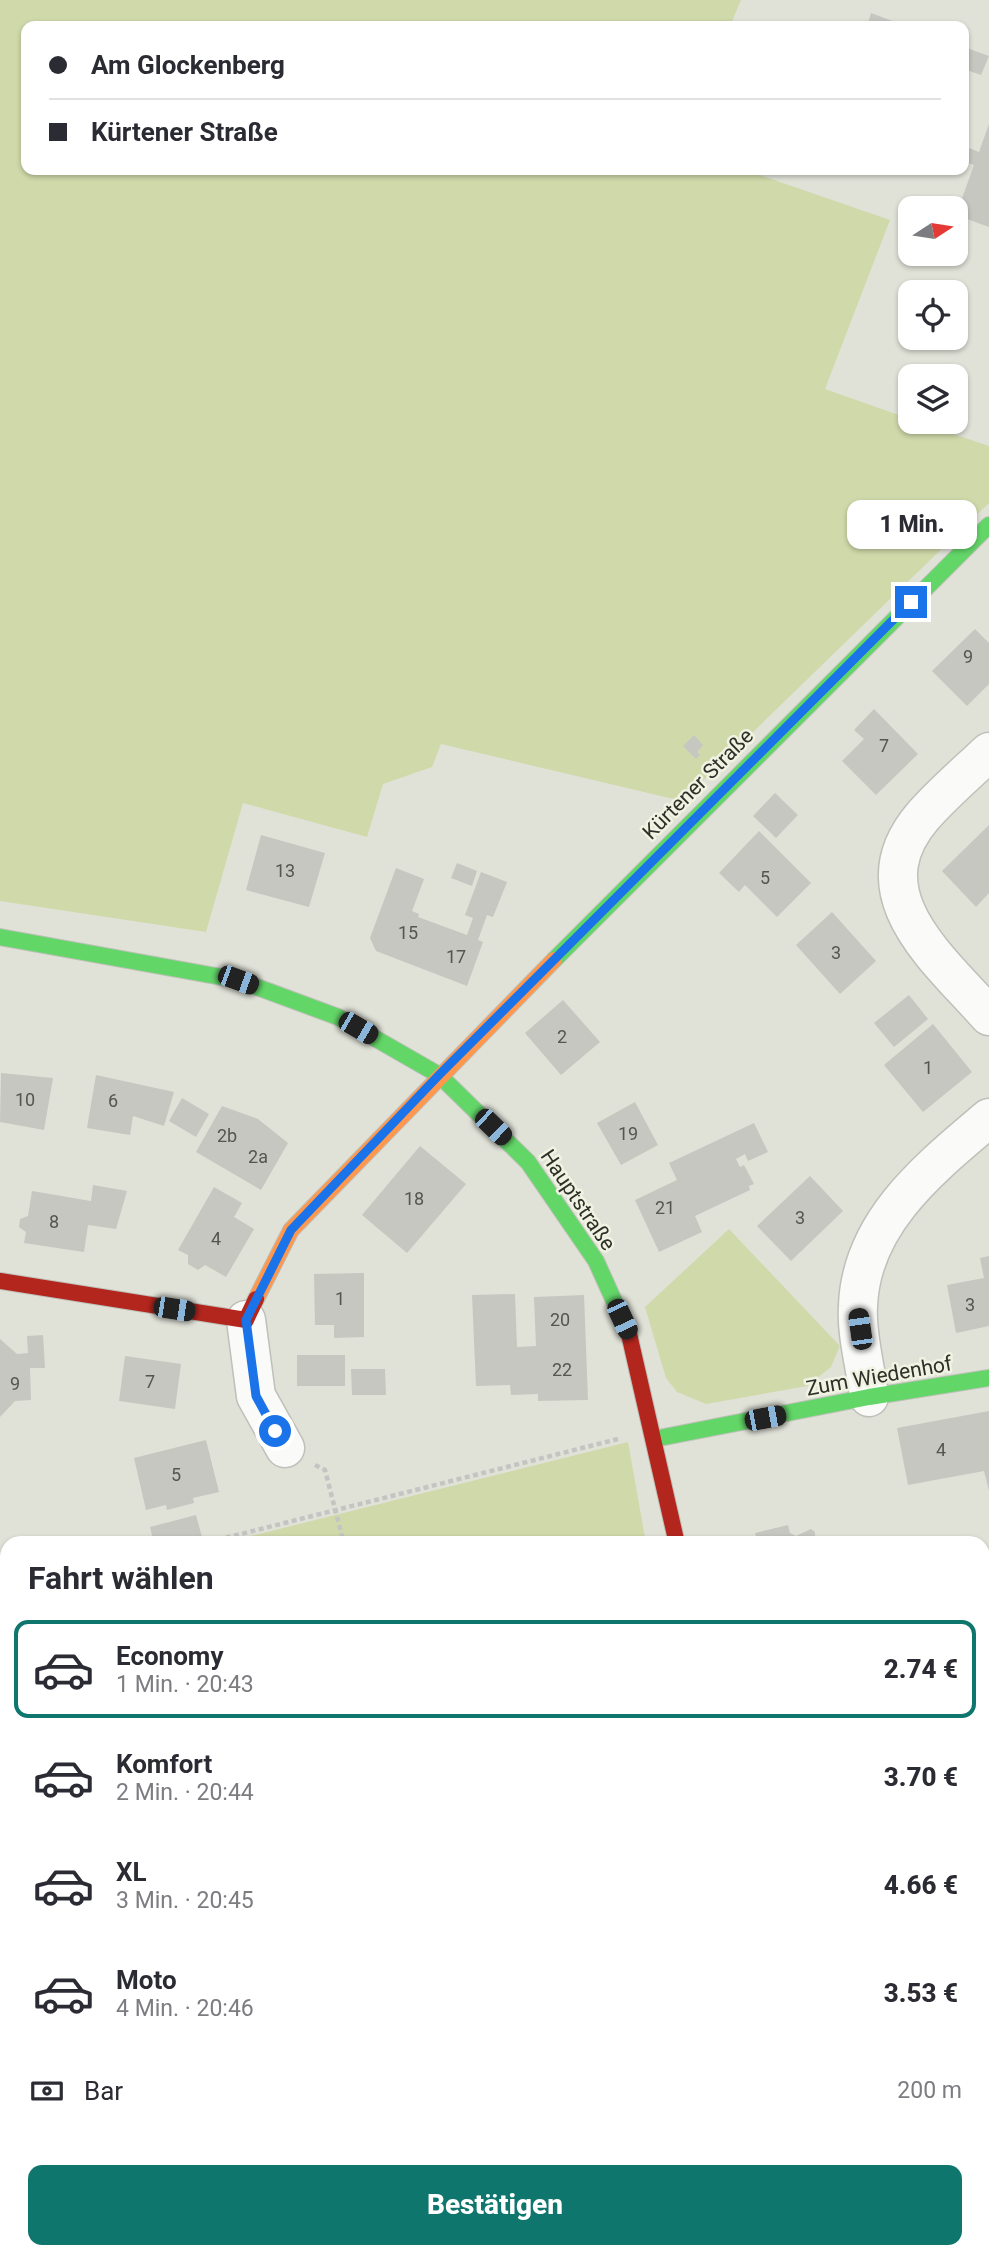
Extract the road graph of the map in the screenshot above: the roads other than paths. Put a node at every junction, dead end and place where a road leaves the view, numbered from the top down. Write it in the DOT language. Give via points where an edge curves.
graph roads {
  1 [pos="989,525"];
  2 [pos="989,752"];
  3 [pos="0,937"];
  4 [pos="989,1016"];
  5 [pos="439,1075"];
  6 [pos="989,1118"];
  7 [pos="0,1281"];
  8 [pos="246,1320"];
  9 [pos="989,1378"];
  10 [pos="869,1397"];
  11 [pos="654,1439"];
  12 [pos="285,1448"];
  13 [pos="675,1536"];
  1 -- 5 [label="street, Kürtener Straße"];
  2 -- 4 [label="street" via="922,817 903,847 898,873 901,906 918,935"];
  3 -- 5 [label="street, Hauptstraße" via="238,980 338,1017"];
  5 -- 8 [label="street, Kürtener Straße" via="291,1230"];
  5 -- 11 [label="street, Hauptstraße" via="528,1162 596,1261 631,1338"];
  6 -- 10 [label="street" via="926,1172 888,1217 866,1256 858,1307"];
  7 -- 8 [label="street"];
  8 -- 12 [label="street" via="256,1396"];
  9 -- 10 [label="street, Zum Wiedenhof"];
  10 -- 11 [label="street, Zum Wiedenhof"];
  11 -- 13 [label="street, Hauptstraße"];
}
